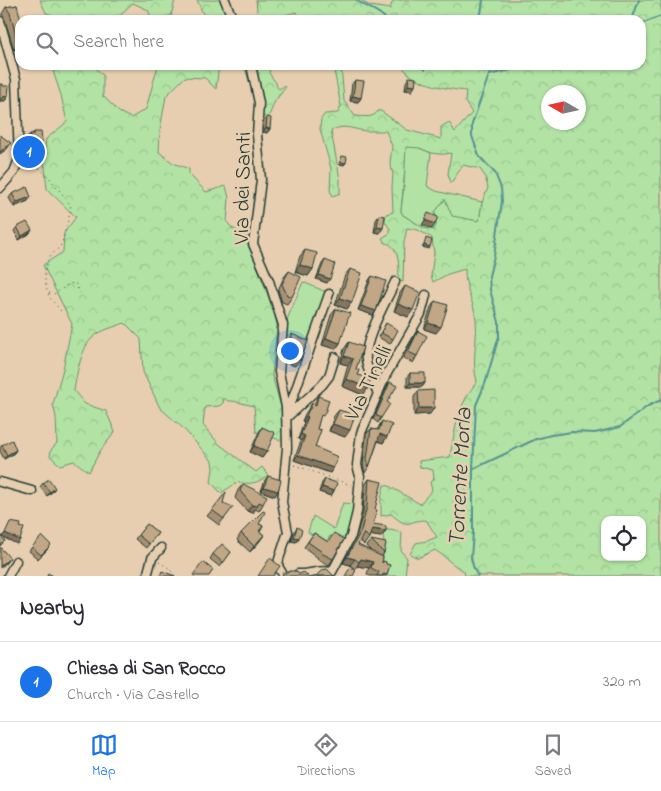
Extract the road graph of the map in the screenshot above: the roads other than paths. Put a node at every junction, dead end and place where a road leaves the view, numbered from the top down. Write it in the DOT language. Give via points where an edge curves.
graph roads {
  1 [pos="225,0"];
  2 [pos="231,15"];
  3 [pos="0,21"];
  4 [pos="3,42"];
  5 [pos="252,70"];
  6 [pos="0,188"];
  7 [pos="395,282"];
  8 [pos="329,294"];
  9 [pos="426,295"];
  10 [pos="335,357"];
  11 [pos="378,394"];
  12 [pos="286,407"];
  13 [pos="286,418"];
  14 [pos="0,482"];
  15 [pos="32,491"];
  16 [pos="161,548"];
  17 [pos="16,561"];
  18 [pos="333,574"];
  19 [pos="280,575"];
  20 [pos="8,576"];
  21 [pos="147,576"];
  1 -- 2 [label="street"];
  3 -- 4 [label="street"];
  4 -- 6 [label="street" via="16,79 19,159"];
  5 -- 12 [label="street, Via dei Santi" via="259,103 257,135 261,180 253,244 284,324 279,372"];
  7 -- 11 [label="street" via="366,350 366,362"];
  8 -- 12 [label="street" via="291,403"];
  9 -- 11 [label="street, Via Tinelli" via="421,314"];
  10 -- 13 [label="street" via="329,376 322,385"];
  11 -- 18 [label="street, Via Tinelli" via="361,433 357,512 351,536"];
  12 -- 13 [label="street, Via dei Santi"];
  13 -- 19 [label="street, Via dei Santi" via="282,502 288,532 279,559"];
  14 -- 15 [label="street"];
  16 -- 21 [label="street" via="152,558"];
  17 -- 20 [label="street"];
  18 -- 19 [label="street" via="325,570 307,575"];
}
